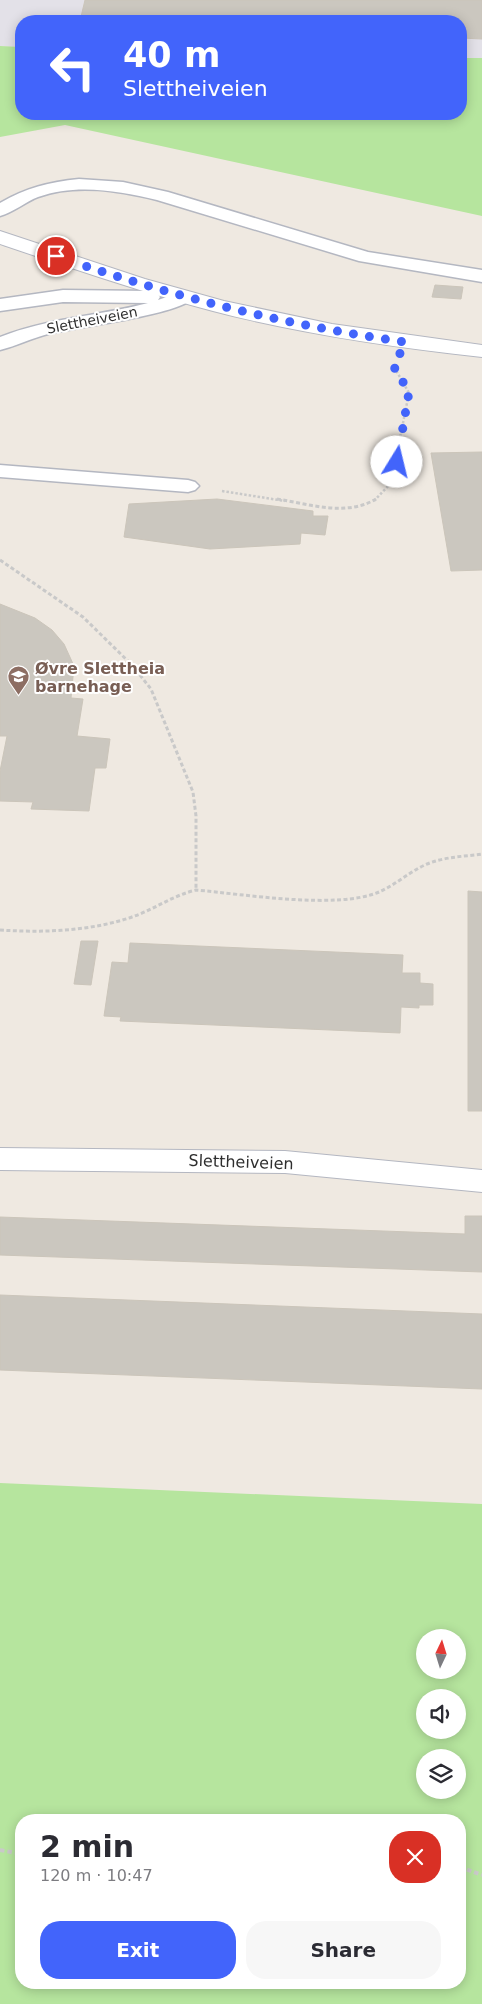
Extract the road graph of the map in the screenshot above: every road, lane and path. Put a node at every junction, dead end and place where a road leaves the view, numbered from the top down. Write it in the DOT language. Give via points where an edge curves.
graph roads {
  1 [pos="0,210"];
  2 [pos="0,237"];
  3 [pos="482,276"];
  4 [pos="184,297"];
  5 [pos="0,305"];
  6 [pos="405,342"];
  7 [pos="0,344"];
  8 [pos="482,350"];
  9 [pos="0,471"];
  10 [pos="188,486"];
  11 [pos="231,492"];
  12 [pos="0,560"];
  13 [pos="482,854"];
  14 [pos="196,890"];
  15 [pos="0,930"];
  16 [pos="0,1159"];
  17 [pos="482,1181"];
  18 [pos="0,1850"];
  19 [pos="15,1853"];
  20 [pos="466,1869"];
  21 [pos="482,1875"];
  1 -- 3 [label="lane" via="29,194 55,187 79,184 123,187 366,258"];
  2 -- 4 [label="street, Slettheiveien"];
  4 -- 5 [label="lane, Slettheiveien" via="63,296"];
  4 -- 6 [label="street, Slettheiveien" via="263,317"];
  4 -- 7 [label="lane, Slettheiveien" via="164,305 70,323"];
  6 -- 8 [label="street, Slettheiveien"];
  6 -- 11 [label="path" via="394,367 409,392 397,462 384,495 358,509 340,509"];
  9 -- 10 [label="lane"];
  12 -- 14 [label="path" via="83,617 132,665 150,689 193,792"];
  13 -- 14 [label="path" via="439,859 379,892 348,899 316,900"];
  14 -- 15 [label="path" via="176,895 140,914 101,926 31,932"];
  16 -- 17 [label="street, Slettheiveien" via="286,1162"];
  18 -- 19 [label="path"];
  20 -- 21 [label="path"];
}
